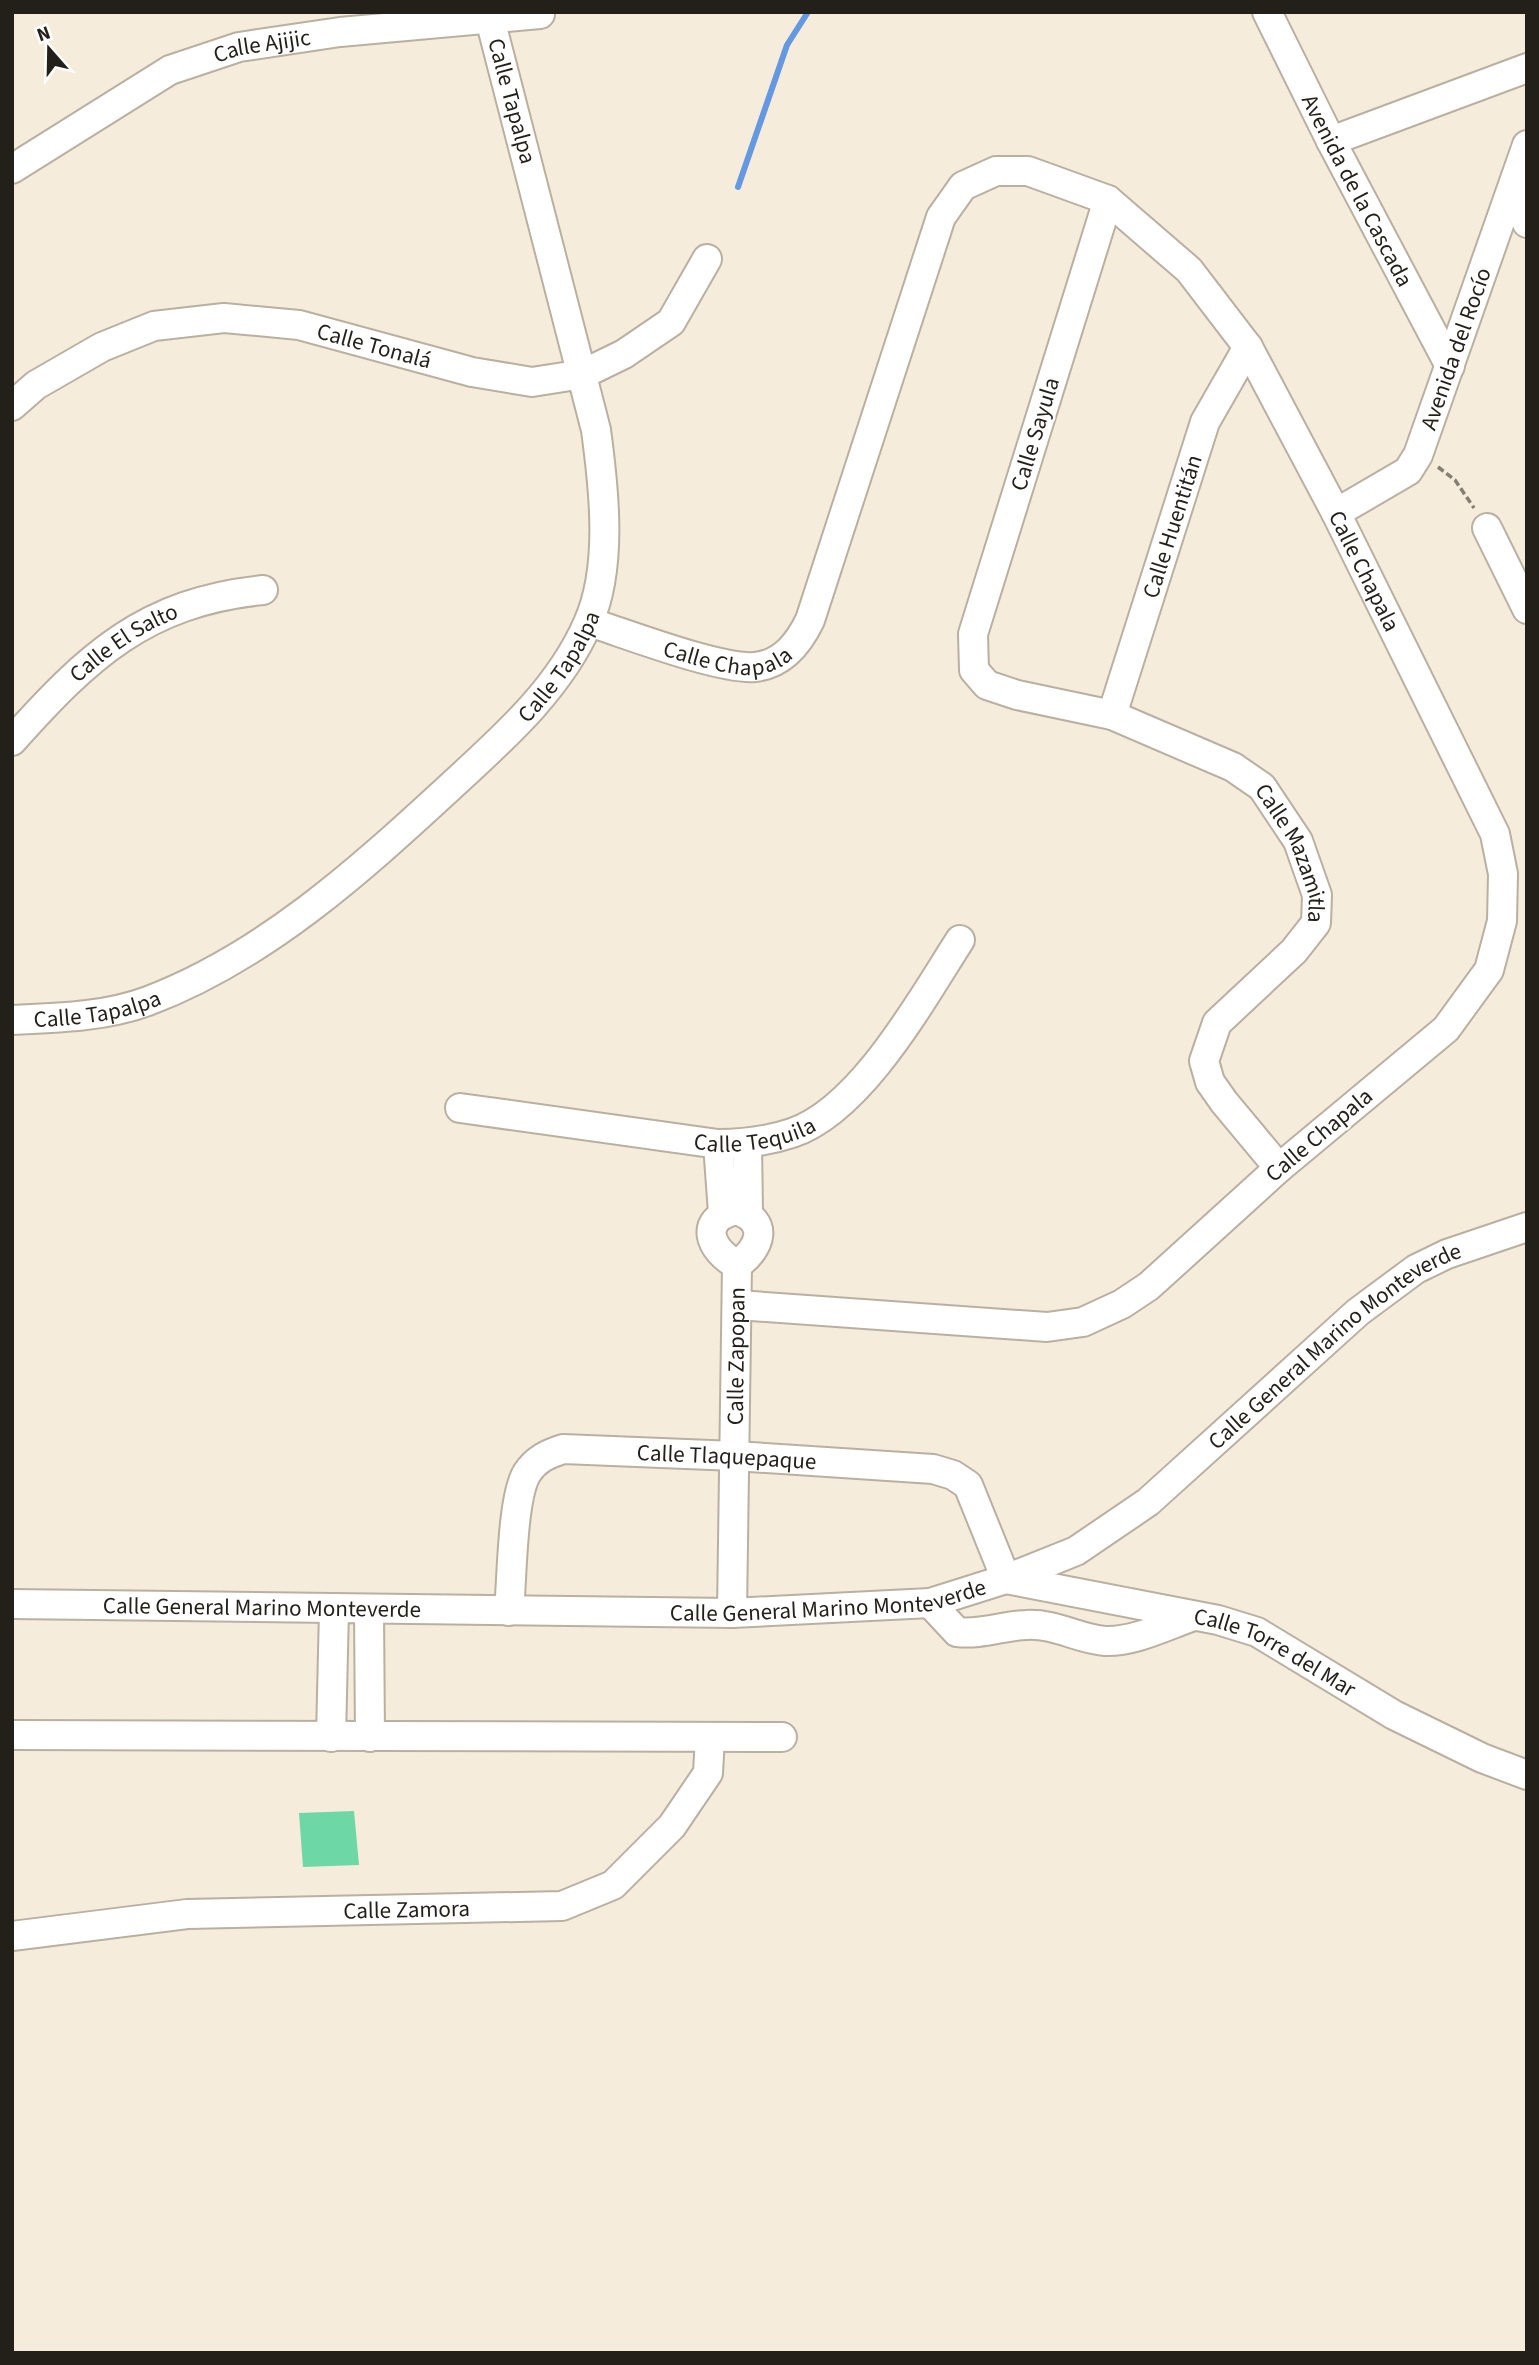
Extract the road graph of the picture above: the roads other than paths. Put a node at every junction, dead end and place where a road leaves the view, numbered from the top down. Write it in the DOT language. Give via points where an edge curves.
graph roads {
  1 [pos="1267,12"];
  2 [pos="540,14"];
  3 [pos="490,19"];
  4 [pos="1527,68"];
  5 [pos="1331,141"];
  6 [pos="1527,145"];
  7 [pos="12,169"];
  8 [pos="1513,190"];
  9 [pos="1108,200"];
  10 [pos="1527,223"];
  11 [pos="707,259"];
  12 [pos="1248,347"];
  13 [pos="1450,366"];
  14 [pos="583,374"];
  15 [pos="12,405"];
  16 [pos="1336,513"];
  17 [pos="1487,528"];
  18 [pos="263,590"];
  19 [pos="1527,609"];
  20 [pos="589,622"];
  21 [pos="974,670"];
  22 [pos="1112,715"];
  23 [pos="12,741"];
  24 [pos="960,940"];
  25 [pos="12,1020"];
  26 [pos="460,1108"];
  27 [pos="718,1144"];
  28 [pos="747,1144"];
  29 [pos="1279,1168"];
  30 [pos="735,1214"];
  31 [pos="1527,1227"];
  32 [pos="737,1265"];
  33 [pos="738,1305"];
  34 [pos="735,1456"];
  35 [pos="1006,1579"];
  36 [pos="930,1602"];
  37 [pos="12,1604"];
  38 [pos="334,1611"];
  39 [pos="369,1611"];
  40 [pos="509,1611"];
  41 [pos="732,1613"];
  42 [pos="1196,1615"];
  43 [pos="12,1735"];
  44 [pos="331,1737"];
  45 [pos="370,1737"];
  46 [pos="710,1737"];
  47 [pos="782,1737"];
  48 [pos="1527,1776"];
  49 [pos="12,1936"];
  1 -- 5 [label="street, Avenida de la Cascada"];
  2 -- 3 [label="street, Calle Ajijic"];
  3 -- 7 [label="street, Calle Ajijic" via="340,32 239,47 170,70"];
  3 -- 14 [label="street, Calle Tapalpa"];
  4 -- 5 [label="street"];
  5 -- 13 [label="street, Avenida de la Cascada"];
  6 -- 8 [label="street, Avenida del Rocío"];
  8 -- 10 [label="street"];
  8 -- 13 [label="street, Avenida del Rocío"];
  9 -- 12 [label="street, Calle Chapala" via="1189,270"];
  9 -- 20 [label="street, Calle Chapala" via="1028,171 996,171 963,186 941,217 810,620 799,643 785,655 757,667 731,665"];
  9 -- 21 [label="street, Calle Sayula" via="973,634"];
  11 -- 14 [label="street, Calle Tonalá" via="671,322 624,354"];
  12 -- 16 [label="street, Calle Chapala"];
  12 -- 22 [label="street, Calle Huentitán" via="1205,422"];
  13 -- 16 [label="street, Avenida del Rocío" via="1408,471"];
  14 -- 15 [label="street, Calle Tonalá" via="532,382 472,372 299,325 224,318 154,326 102,347 36,385"];
  14 -- 20 [label="street, Calle Tapalpa" via="603,481 604,557"];
  16 -- 29 [label="street, Calle Chapala" via="1495,834 1503,874 1502,921 1489,970 1446,1029"];
  17 -- 19 [label="street"];
  18 -- 23 [label="street, Calle El Salto" via="218,595 156,616 108,647 51,697"];
  20 -- 25 [label="street, Calle Tapalpa" via="559,673 515,727 358,872 279,929 217,970 146,1001 73,1018"];
  21 -- 22 [label="street, Calle Mazamitla" via="987,685 1017,695"];
  22 -- 29 [label="street, Calle Mazamitla" via="1233,766 1262,787 1298,841 1309,868 1317,895 1316,923 1217,1023 1204,1061 1210,1082 1224,1102"];
  24 -- 28 [label="street, Calle Tequila" via="894,1043 843,1102 794,1132"];
  26 -- 27 [label="street, Calle Tequila"];
  27 -- 28 [label="street, Calle Tequila"];
  27 -- 30 [label="street, Calle Zapopan"];
  28 -- 30 [label="street, Calle Zapopan"];
  29 -- 33 [label="street, Calle Chapala" via="1149,1286 1083,1322 1047,1327"];
  30 -- 32 [label="street, Calle Zapopan" via="756,1223 759,1234 749,1257"];
  30 -- 32 [label="street, Calle Zapopan" via="714,1223 711,1235 715,1248"];
  31 -- 35 [label="street, Calle General Marino Monteverde" via="1416,1269 1357,1312 1148,1502 1076,1551"];
  32 -- 33 [label="street, Calle Zapopan"];
  33 -- 34 [label="street, Calle Zapopan"];
  34 -- 35 [label="street, Calle Tlaquepaque" via="933,1469 953,1475 968,1485 978,1502"];
  34 -- 40 [label="street, Calle Tlaquepaque" via="563,1449 542,1456 526,1474 519,1497"];
  34 -- 41 [label="street, Calle Zapopan"];
  35 -- 36 [label="street, Calle General Marino Monteverde"];
  35 -- 42 [label="street, Calle Torre del Mar"];
  36 -- 41 [label="street, Calle General Marino Monteverde"];
  36 -- 42 [label="street" via="957,1632 1045,1626 1104,1641 1129,1638"];
  37 -- 38 [label="street, Calle General Marino Monteverde"];
  38 -- 39 [label="street, Calle General Marino Monteverde"];
  38 -- 44 [label="street"];
  39 -- 40 [label="street, Calle General Marino Monteverde"];
  39 -- 45 [label="street"];
  40 -- 41 [label="street, Calle General Marino Monteverde"];
  42 -- 48 [label="street, Calle Torre del Mar" via="1256,1632 1394,1715"];
  43 -- 44 [label="street"];
  44 -- 45 [label="street"];
  45 -- 46 [label="street"];
  46 -- 47 [label="street"];
  46 -- 49 [label="street, Calle Zamora" via="708,1773 671,1826 613,1885 562,1906 187,1914"];
}
